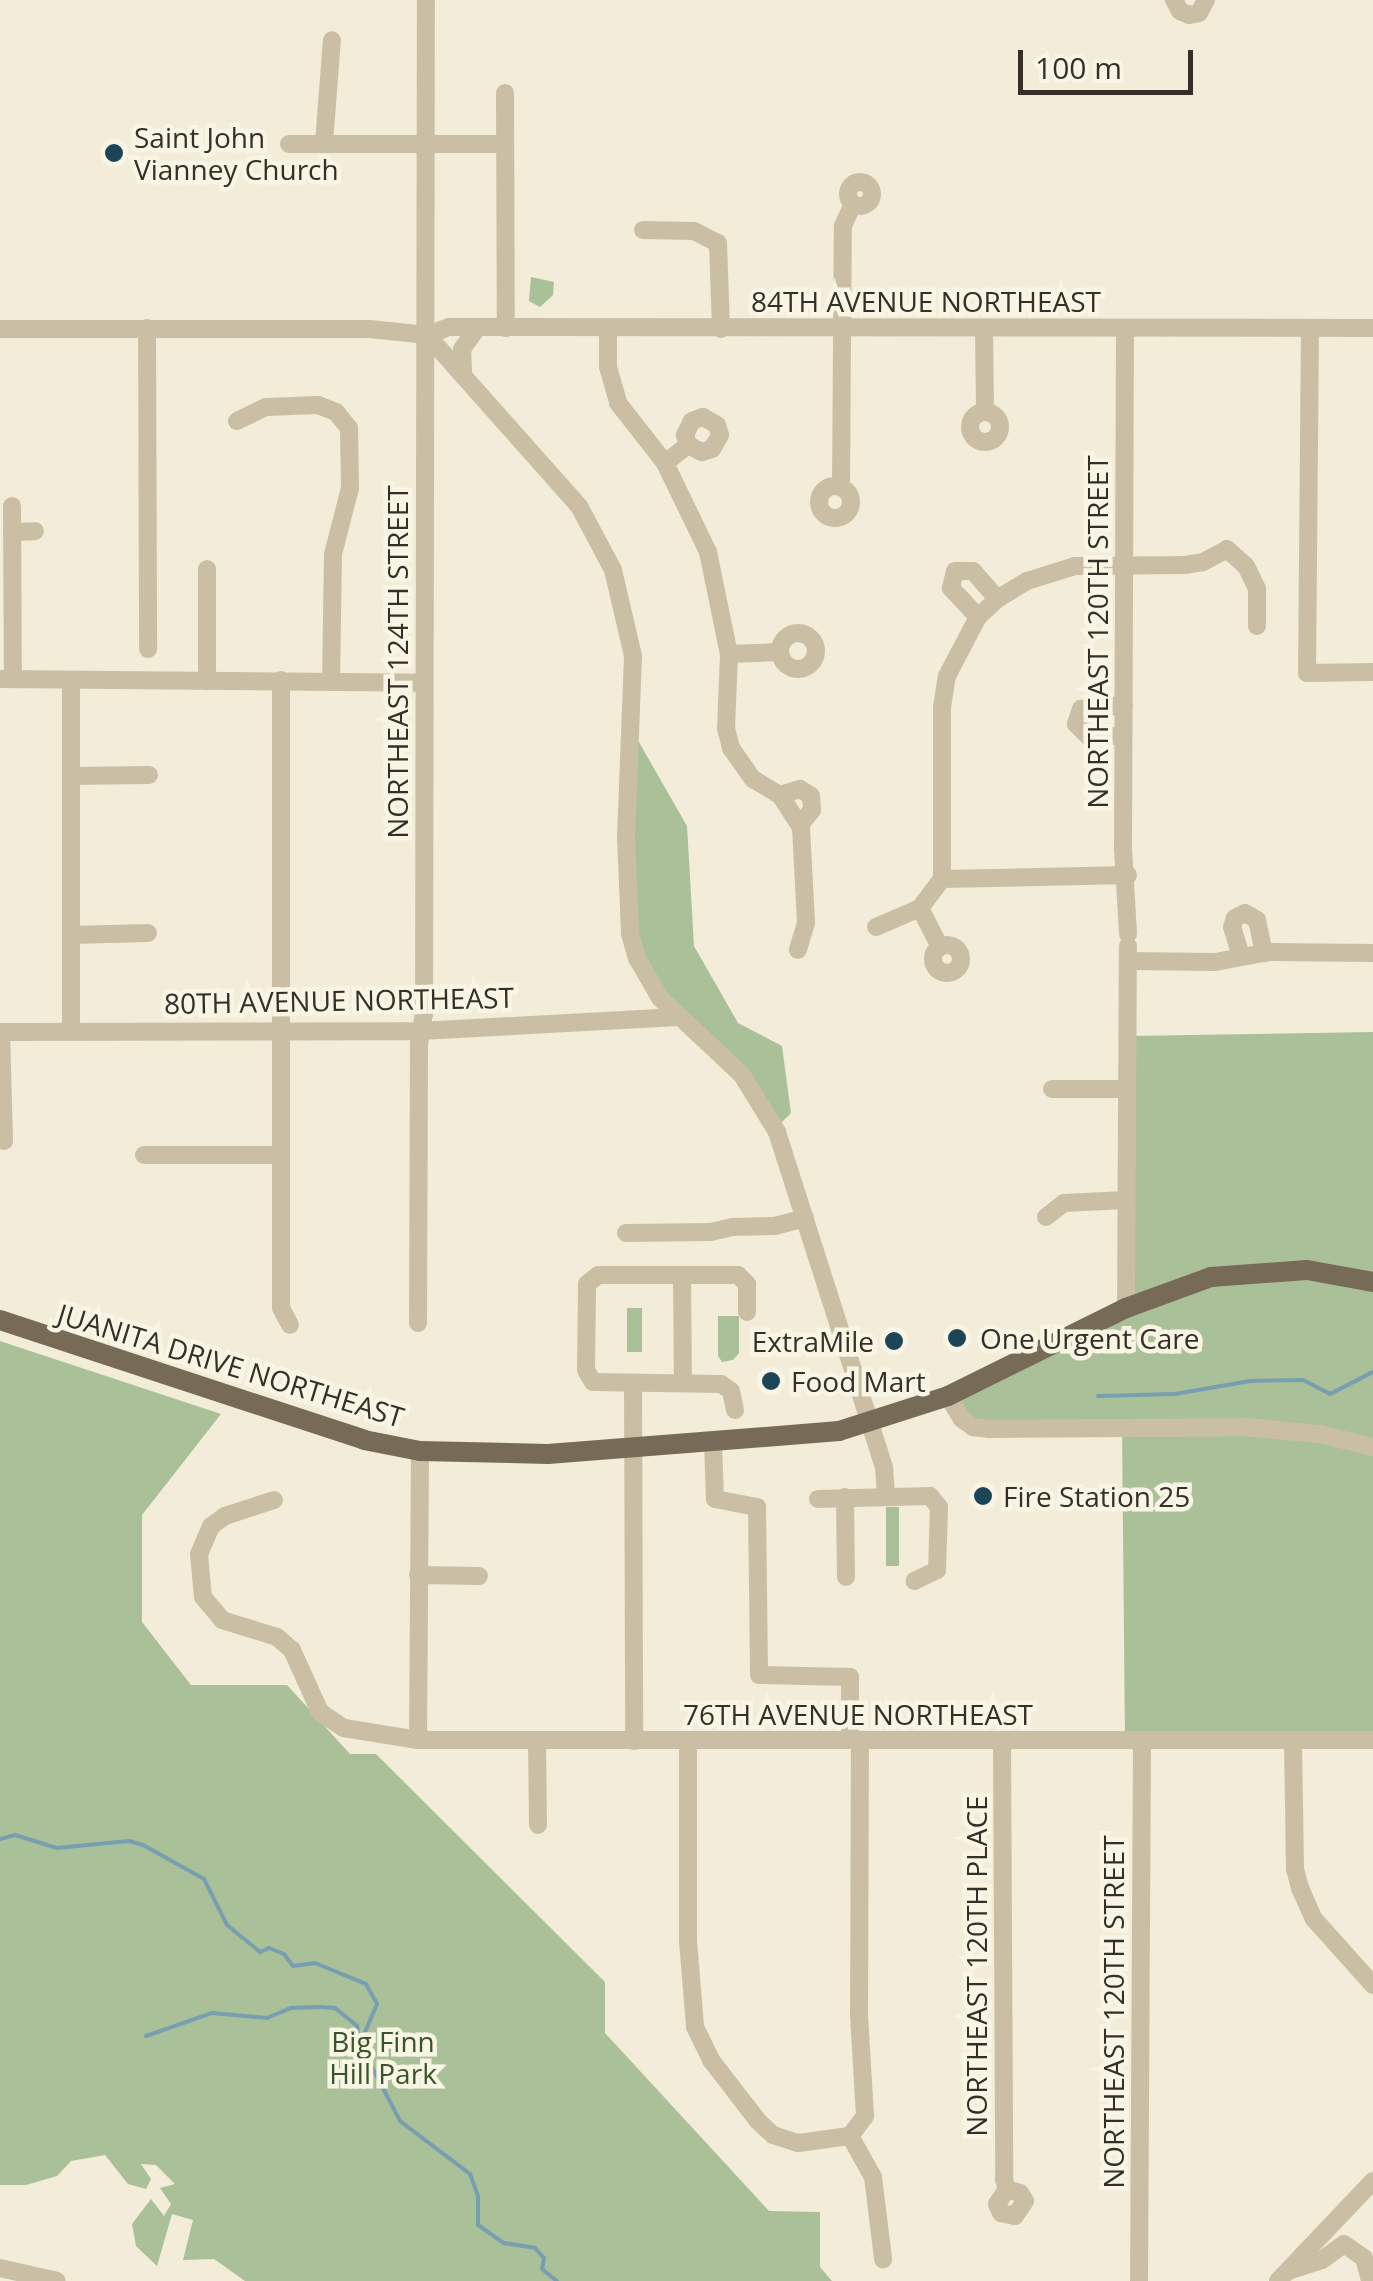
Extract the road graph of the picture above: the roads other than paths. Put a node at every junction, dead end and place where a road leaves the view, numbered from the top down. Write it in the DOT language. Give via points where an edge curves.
graph roads {
  1 [pos="426,0"];
  2 [pos="1174,0"];
  3 [pos="1206,0"];
  4 [pos="332,40"];
  5 [pos="505,93"];
  6 [pos="324,143"];
  7 [pos="289,144"];
  8 [pos="428,144"];
  9 [pos="504,144"];
  10 [pos="853,204"];
  11 [pos="643,230"];
  12 [pos="147,328"];
  13 [pos="478,328"];
  14 [pos="506,328"];
  15 [pos="843,328"];
  16 [pos="984,328"];
  17 [pos="1373,328"];
  18 [pos="0,329"];
  19 [pos="608,329"];
  20 [pos="721,329"];
  21 [pos="1125,329"];
  22 [pos="1310,329"];
  23 [pos="427,335"];
  24 [pos="463,373"];
  25 [pos="985,412"];
  26 [pos="237,421"];
  27 [pos="688,445"];
  28 [pos="666,463"];
  29 [pos="841,487"];
  30 [pos="5,500"];
  31 [pos="12,532"];
  32 [pos="35,532"];
  33 [pos="1125,565"];
  34 [pos="207,569"];
  35 [pos="987,608"];
  36 [pos="1257,626"];
  37 [pos="148,650"];
  38 [pos="780,652"];
  39 [pos="729,654"];
  40 [pos="1373,672"];
  41 [pos="6,679"];
  42 [pos="280,680"];
  43 [pos="72,681"];
  44 [pos="208,681"];
  45 [pos="332,681"];
  46 [pos="424,683"];
  47 [pos="1124,705"];
  48 [pos="1124,736"];
  49 [pos="150,775"];
  50 [pos="72,776"];
  51 [pos="1128,875"];
  52 [pos="942,879"];
  53 [pos="920,908"];
  54 [pos="876,927"];
  55 [pos="148,934"];
  56 [pos="72,935"];
  57 [pos="940,946"];
  58 [pos="1128,947"];
  59 [pos="798,950"];
  60 [pos="1264,952"];
  61 [pos="1373,953"];
  62 [pos="1240,956"];
  63 [pos="678,1018"];
  64 [pos="280,1030"];
  65 [pos="71,1031"];
  66 [pos="420,1031"];
  67 [pos="0,1032"];
  68 [pos="1127,1088"];
  69 [pos="1052,1089"];
  70 [pos="4,1141"];
  71 [pos="144,1155"];
  72 [pos="281,1155"];
  73 [pos="1125,1200"];
  74 [pos="1046,1217"];
  75 [pos="805,1218"];
  76 [pos="626,1233"];
  77 [pos="682,1275"];
  78 [pos="1373,1282"];
  79 [pos="1126,1308"];
  80 [pos="747,1312"];
  81 [pos="0,1320"];
  82 [pos="418,1323"];
  83 [pos="290,1325"];
  84 [pos="632,1384"];
  85 [pos="683,1384"];
  86 [pos="948,1396"];
  87 [pos="734,1410"];
  88 [pos="870,1423"];
  89 [pos="713,1442"];
  90 [pos="633,1447"];
  91 [pos="1373,1447"];
  92 [pos="420,1452"];
  93 [pos="886,1495"];
  94 [pos="845,1497"];
  95 [pos="818,1498"];
  96 [pos="274,1500"];
  97 [pos="418,1575"];
  98 [pos="479,1576"];
  99 [pos="846,1577"];
  100 [pos="914,1581"];
  101 [pos="418,1740"];
  102 [pos="855,1740"];
  103 [pos="1373,1740"];
  104 [pos="537,1741"];
  105 [pos="634,1741"];
  106 [pos="688,1741"];
  107 [pos="1294,1741"];
  108 [pos="1142,1742"];
  109 [pos="1002,1743"];
  110 [pos="538,1825"];
  111 [pos="1373,1986"];
  112 [pos="850,2136"];
  113 [pos="1373,2181"];
  114 [pos="1007,2190"];
  115 [pos="883,2259"];
  116 [pos="0,2268"];
  117 [pos="1371,2270"];
  118 [pos="1283,2276"];
  119 [pos="58,2281"];
  120 [pos="1139,2281"];
  1 -- 8 [label="street, NORTHEAST 124TH STREET"];
  2 -- 3 [label="street" via="1189,15"];
  4 -- 6 [label="street"];
  5 -- 9 [label="street"];
  6 -- 7 [label="street"];
  6 -- 8 [label="street"];
  8 -- 9 [label="street"];
  8 -- 23 [label="street, NORTHEAST 124TH STREET"];
  9 -- 14 [label="street"];
  10 -- 15 [label="street" via="843,226"];
  11 -- 20 [label="street" via="694,230 718,243"];
  12 -- 18 [label="street, 84TH AVENUE NORTHEAST"];
  12 -- 23 [label="street, 84TH AVENUE NORTHEAST"];
  12 -- 37 [label="street"];
  13 -- 14 [label="street, 84TH AVENUE NORTHEAST"];
  13 -- 23 [label="street, 84TH AVENUE NORTHEAST" via="448,327"];
  13 -- 24 [label="street" via="462,348"];
  14 -- 19 [label="street, 84TH AVENUE NORTHEAST"];
  15 -- 16 [label="street, 84TH AVENUE NORTHEAST"];
  15 -- 20 [label="street, 84TH AVENUE NORTHEAST"];
  15 -- 29 [label="street"];
  16 -- 21 [label="street, 84TH AVENUE NORTHEAST"];
  16 -- 25 [label="street"];
  17 -- 22 [label="street, 84TH AVENUE NORTHEAST"];
  19 -- 20 [label="street, 84TH AVENUE NORTHEAST"];
  19 -- 28 [label="street" via="608,367 618,403"];
  21 -- 22 [label="street, 84TH AVENUE NORTHEAST"];
  21 -- 33 [label="street, NORTHEAST 120TH STREET"];
  22 -- 40 [label="street" via="1308,672"];
  23 -- 24 [label="street"];
  23 -- 46 [label="street, NORTHEAST 124TH STREET"];
  24 -- 63 [label="street" via="579,506 623,597 633,690 626,908 637,958"];
  26 -- 45 [label="street" via="266,407 318,405 336,412 349,428 350,488 333,554"];
  27 -- 28 [label="street"];
  28 -- 39 [label="street" via="708,552"];
  30 -- 31 [label="street"];
  31 -- 32 [label="street"];
  31 -- 41 [label="street"];
  33 -- 35 [label="street" via="1049,572"];
  33 -- 36 [label="street" via="1185,565 1227,550 1257,588"];
  33 -- 47 [label="street, NORTHEAST 120TH STREET"];
  34 -- 44 [label="street"];
  35 -- 35 [label="street" via="951,588 956,571 973,571"];
  35 -- 52 [label="street" via="957,651 942,707"];
  38 -- 39 [label="street"];
  39 -- 59 [label="street" via="731,748 754,779 780,795 800,824 806,848 806,923"];
  41 -- 43 [label="street"];
  42 -- 44 [label="street"];
  42 -- 45 [label="street"];
  42 -- 64 [label="street"];
  43 -- 44 [label="street"];
  43 -- 50 [label="street"];
  45 -- 46 [label="street"];
  46 -- 66 [label="street, NORTHEAST 124TH STREET"];
  47 -- 48 [label="street, NORTHEAST 120TH STREET"];
  47 -- 48 [label="street" via="1080,709 1076,724 1088,736"];
  48 -- 51 [label="street, NORTHEAST 120TH STREET"];
  49 -- 50 [label="street"];
  50 -- 56 [label="street"];
  51 -- 52 [label="street"];
  51 -- 58 [label="street, NORTHEAST 120TH STREET"];
  52 -- 53 [label="street"];
  53 -- 54 [label="street"];
  53 -- 57 [label="street"];
  55 -- 56 [label="street"];
  56 -- 65 [label="street"];
  58 -- 62 [label="street" via="1215,962"];
  58 -- 68 [label="street, NORTHEAST 120TH STREET"];
  60 -- 61 [label="street"];
  60 -- 62 [label="street"];
  60 -- 62 [label="street" via="1257,920 1242,913 1232,927"];
  63 -- 66 [label="street, 80TH AVENUE NORTHEAST"];
  63 -- 75 [label="street" via="757,1095 777,1132"];
  64 -- 65 [label="street, 80TH AVENUE NORTHEAST"];
  64 -- 66 [label="street, 80TH AVENUE NORTHEAST"];
  64 -- 72 [label="street"];
  65 -- 67 [label="street, 80TH AVENUE NORTHEAST"];
  66 -- 82 [label="street, NORTHEAST 124TH STREET"];
  67 -- 70 [label="street"];
  68 -- 69 [label="street"];
  68 -- 73 [label="street, NORTHEAST 120TH STREET"];
  71 -- 72 [label="street"];
  72 -- 83 [label="street" via="281,1308"];
  73 -- 74 [label="street" via="1064,1203"];
  73 -- 79 [label="street, NORTHEAST 120TH STREET"];
  75 -- 76 [label="street" via="711,1232"];
  75 -- 88 [label="street"];
  77 -- 80 [label="street" via="744,1277"];
  77 -- 84 [label="street" via="591,1278 586,1370 591,1380"];
  77 -- 85 [label="street"];
  78 -- 79 [label="main road, JUANITA DRIVE NORTHEAST" via="1307,1270 1240,1272"];
  79 -- 86 [label="main road, JUANITA DRIVE NORTHEAST"];
  81 -- 92 [label="main road, JUANITA DRIVE NORTHEAST" via="364,1440"];
  84 -- 85 [label="street"];
  84 -- 90 [label="street"];
  85 -- 87 [label="street" via="722,1384 731,1390"];
  86 -- 88 [label="main road, JUANITA DRIVE NORTHEAST"];
  86 -- 91 [label="street" via="962,1419 990,1430 1245,1426"];
  88 -- 89 [label="main road, JUANITA DRIVE NORTHEAST" via="810,1436"];
  88 -- 93 [label="street"];
  89 -- 90 [label="main road, JUANITA DRIVE NORTHEAST"];
  89 -- 102 [label="street" via="715,1498 757,1506 758,1675 850,1677"];
  90 -- 92 [label="main road, JUANITA DRIVE NORTHEAST"];
  90 -- 105 [label="street"];
  92 -- 97 [label="street"];
  93 -- 94 [label="street"];
  93 -- 100 [label="street" via="930,1496 939,1507 937,1570"];
  94 -- 95 [label="street"];
  94 -- 99 [label="street"];
  96 -- 101 [label="street, 76TH AVENUE NORTHEAST" via="211,1526 199,1554 203,1598 222,1620 277,1637 292,1650 320,1712 344,1728"];
  97 -- 98 [label="street"];
  97 -- 101 [label="street"];
  101 -- 104 [label="street, 76TH AVENUE NORTHEAST"];
  102 -- 106 [label="street, 76TH AVENUE NORTHEAST"];
  102 -- 109 [label="street, 76TH AVENUE NORTHEAST"];
  102 -- 112 [label="street" via="866,2105"];
  103 -- 107 [label="street, 76TH AVENUE NORTHEAST"];
  104 -- 105 [label="street, 76TH AVENUE NORTHEAST"];
  104 -- 110 [label="street"];
  105 -- 106 [label="street, 76TH AVENUE NORTHEAST"];
  106 -- 112 [label="street" via="691,2010 711,2060 773,2136 798,2143"];
  107 -- 108 [label="street, 76TH AVENUE NORTHEAST"];
  107 -- 111 [label="street" via="1300,1888 1334,1944"];
  108 -- 109 [label="street, 76TH AVENUE NORTHEAST"];
  108 -- 120 [label="street, NORTHEAST 120TH STREET"];
  109 -- 114 [label="street, NORTHEAST 120TH PLACE"];
  112 -- 115 [label="street" via="872,2178"];
  113 -- 118 [label="street"];
  116 -- 119 [label="street"];
  117 -- 118 [label="street" via="1344,2244"];
}
